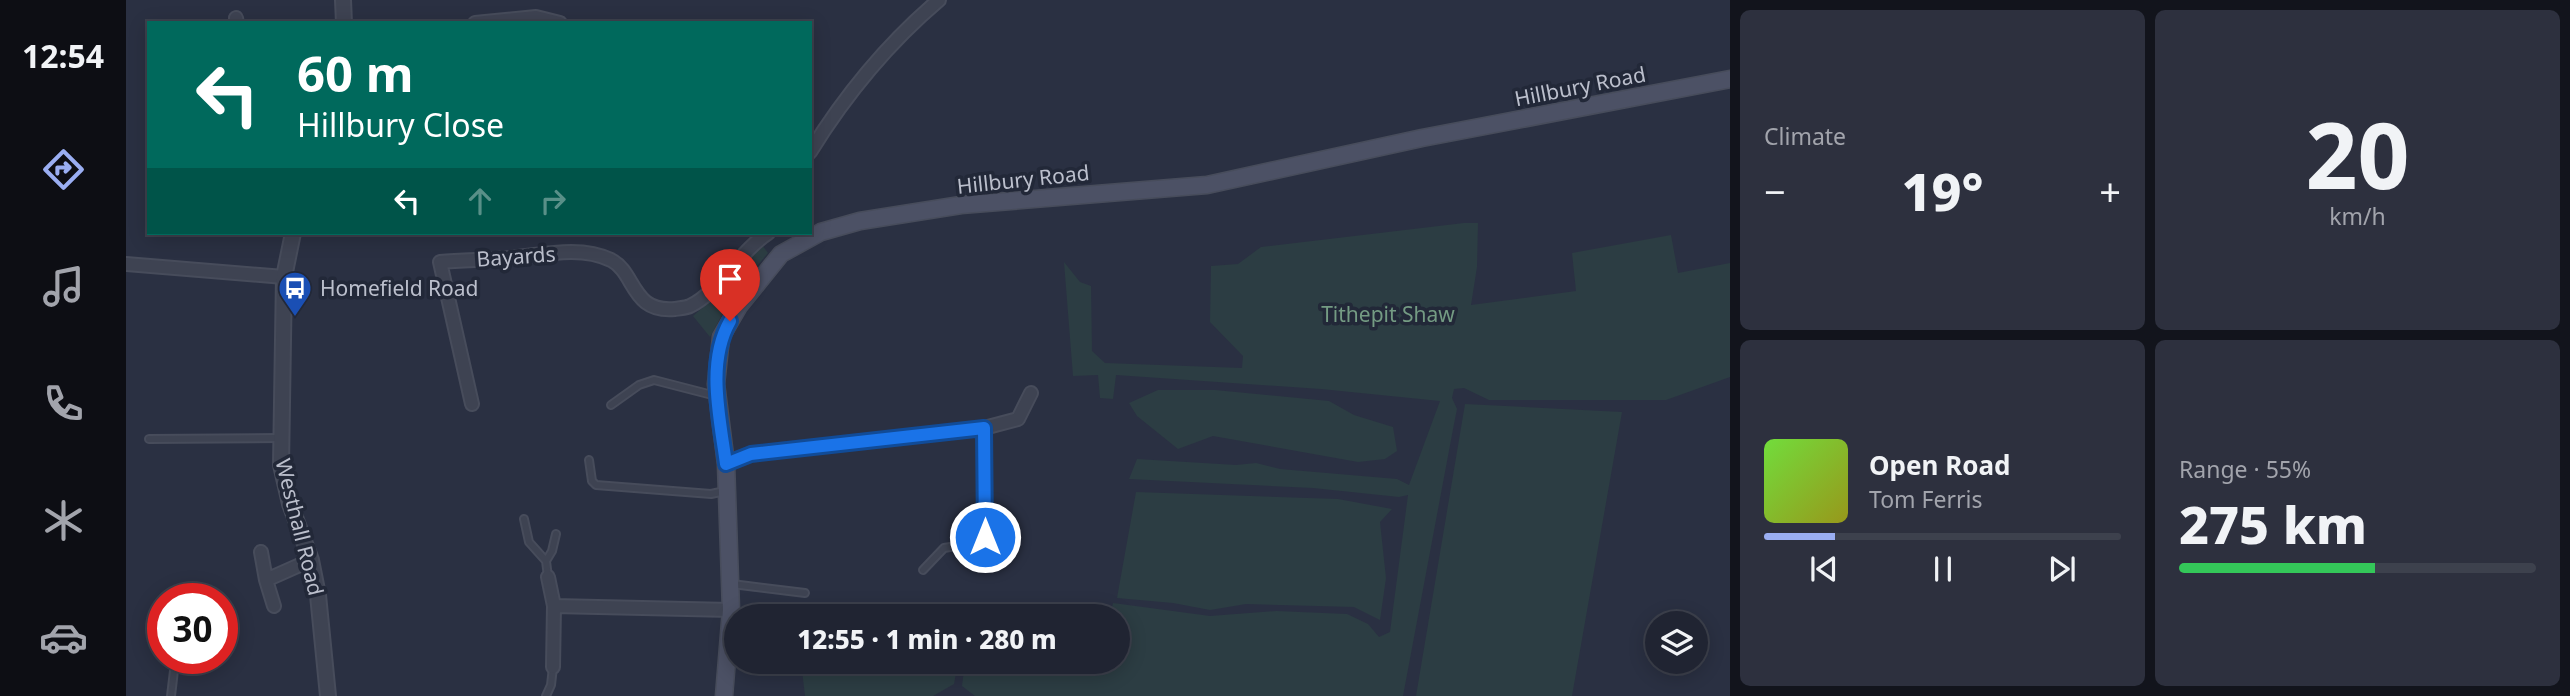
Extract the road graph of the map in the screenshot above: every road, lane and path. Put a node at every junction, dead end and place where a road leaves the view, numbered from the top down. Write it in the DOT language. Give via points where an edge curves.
graph roads {
  1 [pos="343,0"];
  2 [pos="939,0"];
  3 [pos="344,21"];
  4 [pos="495,21"];
  5 [pos="552,21"];
  6 [pos="1730,79"];
  7 [pos="812,149"];
  8 [pos="293,235"];
  9 [pos="765,235"];
  10 [pos="769,235"];
  11 [pos="781,254"];
  12 [pos="126,264"];
  13 [pos="284,277"];
  14 [pos="1031,393"];
  15 [pos="718,397"];
  16 [pos="472,404"];
  17 [pos="611,405"];
  18 [pos="984,428"];
  19 [pos="280,438"];
  20 [pos="149,439"];
  21 [pos="589,460"];
  22 [pos="726,464"];
  23 [pos="727,491"];
  24 [pos="524,519"];
  25 [pos="556,534"];
  26 [pos="981,542"];
  27 [pos="261,552"];
  28 [pos="311,560"];
  29 [pos="546,561"];
  30 [pos="923,570"];
  31 [pos="548,577"];
  32 [pos="266,580"];
  33 [pos="730,584"];
  34 [pos="805,593"];
  35 [pos="731,604"];
  36 [pos="274,606"];
  37 [pos="554,606"];
  38 [pos="724,610"];
  39 [pos="553,667"];
  40 [pos="174,674"];
  41 [pos="726,674"];
  42 [pos="171,696"];
  43 [pos="328,696"];
  44 [pos="546,696"];
  45 [pos="724,696"];
  1 -- 3 [label="street"];
  2 -- 7 [label="street" via="877,59 834,112"];
  4 -- 5 [label="street" via="536,17"];
  6 -- 11 [label="main road, Hillbury Road" via="1208,185 961,205 860,221 821,232"];
  8 -- 13 [label="street, Westhall Road"];
  9 -- 16 [label="street, Bayards" via="752,243 706,296 689,307 667,310 646,303 611,260 551,251 440,262"];
  10 -- 11 [label="street"];
  11 -- 15 [label="main road, Hillbury Road" via="739,306 721,337"];
  12 -- 13 [label="street"];
  13 -- 19 [label="street, Westhall Road"];
  14 -- 18 [label="street" via="1018,419"];
  15 -- 17 [label="lane" via="654,380"];
  15 -- 22 [label="main road, Hillbury Road"];
  18 -- 22 [label="street" via="751,454"];
  18 -- 26 [label="street" via="985,537"];
  19 -- 20 [label="lane"];
  19 -- 28 [label="street, Westhall Road" via="290,504"];
  21 -- 23 [label="lane" via="596,485 711,494"];
  22 -- 23 [label="main road, Hillbury Road"];
  23 -- 33 [label="main road, Hillbury Road"];
  24 -- 29 [label="lane" via="529,542"];
  25 -- 29 [label="lane"];
  26 -- 30 [label="lane" via="944,548"];
  27 -- 32 [label="street"];
  28 -- 32 [label="street"];
  28 -- 43 [label="street, Westhall Road"];
  29 -- 31 [label="lane"];
  31 -- 37 [label="street"];
  32 -- 36 [label="street"];
  33 -- 34 [label="lane"];
  33 -- 35 [label="main road, Hillbury Road"];
  37 -- 38 [label="street"];
  37 -- 39 [label="street"];
  39 -- 44 [label="lane"];
  40 -- 42 [label="lane"];
  41 -- 45 [label="main road, Hillbury Road"];
}
